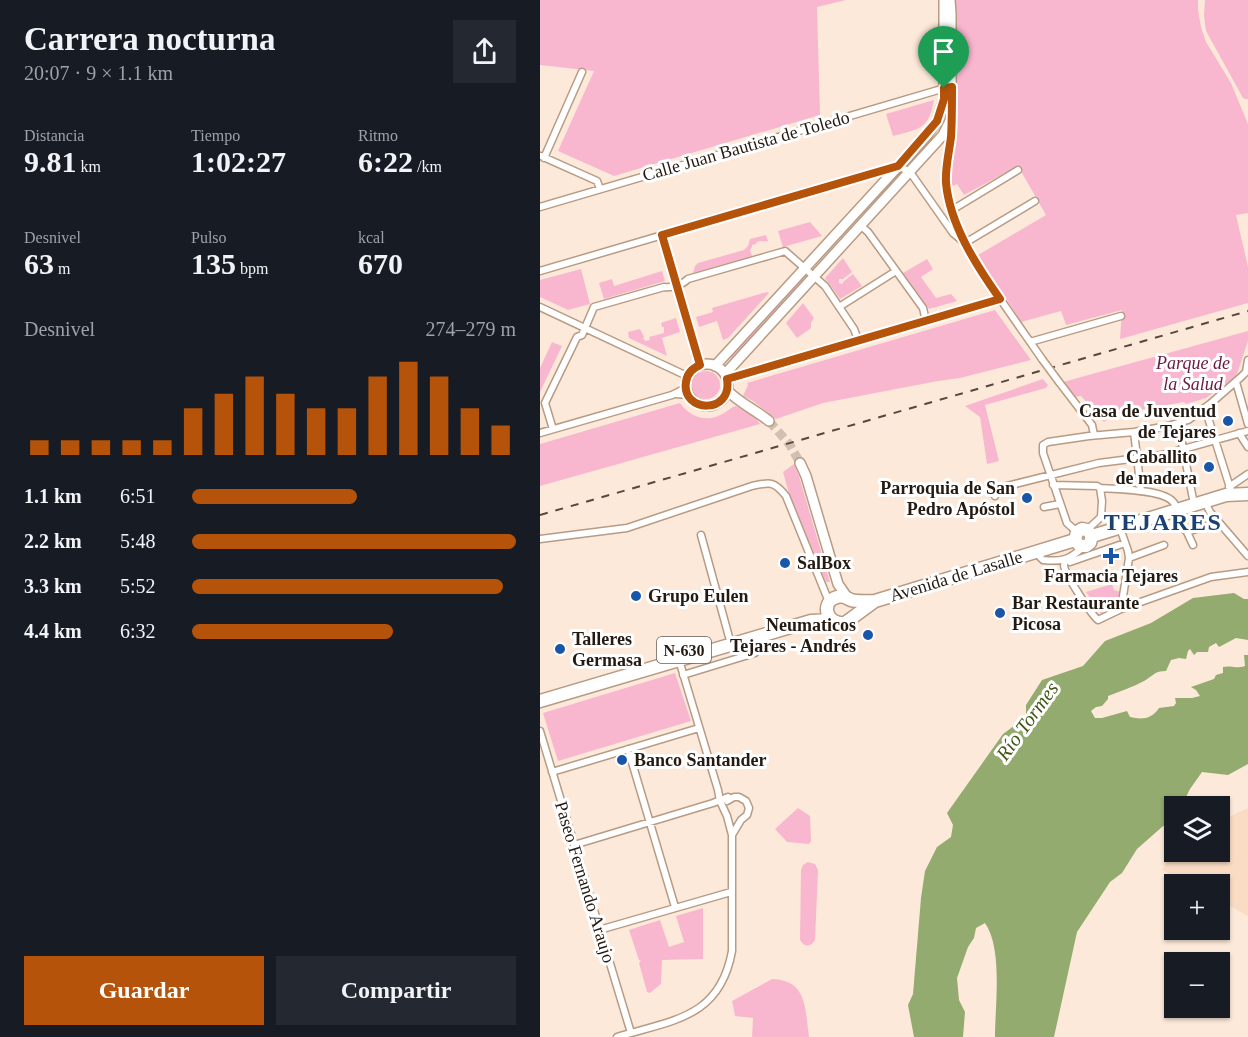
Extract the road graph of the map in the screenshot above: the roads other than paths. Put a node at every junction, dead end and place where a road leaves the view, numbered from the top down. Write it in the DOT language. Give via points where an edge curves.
graph roads {
  1 [pos="944,0"];
  2 [pos="950,0"];
  3 [pos="582,72"];
  4 [pos="948,87"];
  5 [pos="951,118"];
  6 [pos="932,129"];
  7 [pos="943,135"];
  8 [pos="950,143"];
  9 [pos="542,157"];
  10 [pos="898,166"];
  11 [pos="1018,170"];
  12 [pos="910,172"];
  13 [pos="874,174"];
  14 [pos="880,185"];
  15 [pos="600,189"];
  16 [pos="1035,201"];
  17 [pos="540,207"];
  18 [pos="952,210"];
  19 [pos="861,226"];
  20 [pos="662,235"];
  21 [pos="966,243"];
  22 [pos="804,268"];
  23 [pos="540,271"];
  24 [pos="896,271"];
  25 [pos="815,276"];
  26 [pos="677,285"];
  27 [pos="1000,299"];
  28 [pos="540,307"];
  29 [pos="839,307"];
  30 [pos="1121,316"];
  31 [pos="926,321"];
  32 [pos="585,328"];
  33 [pos="857,337"];
  34 [pos="1030,342"];
  35 [pos="1248,360"];
  36 [pos="700,365"];
  37 [pos="715,366"];
  38 [pos="1247,372"];
  39 [pos="687,376"];
  40 [pos="726,377"];
  41 [pos="1236,382"];
  42 [pos="687,391"];
  43 [pos="728,395"];
  44 [pos="1205,408"];
  45 [pos="769,421"];
  46 [pos="1178,423"];
  47 [pos="1248,424"];
  48 [pos="552,426"];
  49 [pos="1248,431"];
  50 [pos="1134,432"];
  51 [pos="540,433"];
  52 [pos="1239,433"];
  53 [pos="1094,435"];
  54 [pos="1215,439"];
  55 [pos="1248,447"];
  56 [pos="1184,448"];
  57 [pos="1137,458"];
  58 [pos="800,463"];
  59 [pos="1248,474"];
  60 [pos="1051,476"];
  61 [pos="1053,485"];
  62 [pos="1100,488"];
  63 [pos="1231,490"];
  64 [pos="1141,491"];
  65 [pos="1248,494"];
  66 [pos="994,496"];
  67 [pos="1199,501"];
  68 [pos="1060,504"];
  69 [pos="1044,507"];
  70 [pos="1176,510"];
  71 [pos="1218,520"];
  72 [pos="1120,528"];
  73 [pos="1187,532"];
  74 [pos="1085,535"];
  75 [pos="700,536"];
  76 [pos="540,539"];
  77 [pos="1125,543"];
  78 [pos="1164,545"];
  79 [pos="1192,545"];
  80 [pos="1038,552"];
  81 [pos="1248,556"];
  82 [pos="1129,558"];
  83 [pos="1068,561"];
  84 [pos="1248,572"];
  85 [pos="838,600"];
  86 [pos="875,601"];
  87 [pos="1121,609"];
  88 [pos="853,617"];
  89 [pos="831,620"];
  90 [pos="729,637"];
  91 [pos="751,639"];
  92 [pos="679,660"];
  93 [pos="683,675"];
  94 [pos="540,694"];
  95 [pos="540,701"];
  96 [pos="699,728"];
  97 [pos="540,731"];
  98 [pos="628,749"];
  99 [pos="552,772"];
  100 [pos="718,789"];
  101 [pos="731,797"];
  102 [pos="720,801"];
  103 [pos="726,814"];
  104 [pos="741,820"];
  105 [pos="650,822"];
  106 [pos="732,835"];
  107 [pos="574,845"];
  108 [pos="731,892"];
  109 [pos="675,907"];
  110 [pos="599,930"];
  111 [pos="631,1033"];
  112 [pos="617,1037"];
  1 -- 4 [label="main road"];
  2 -- 4 [label="main road"];
  3 -- 9 [label="street"];
  4 -- 5 [label="main road"];
  4 -- 6 [label="main road"];
  4 -- 15 [label="street, Calle Juan Bautista de Toledo"];
  5 -- 7 [label="main road"];
  5 -- 8 [label="street"];
  6 -- 7 [label="street"];
  6 -- 10 [label="main road"];
  7 -- 8 [label="street"];
  7 -- 12 [label="main road"];
  8 -- 18 [label="street" via="946,181"];
  9 -- 15 [label="street" via="597,181"];
  10 -- 12 [label="street"];
  10 -- 13 [label="street"];
  10 -- 14 [label="main road"];
  11 -- 18 [label="street"];
  12 -- 19 [label="main road"];
  12 -- 21 [label="street" via="953,233"];
  13 -- 14 [label="street"];
  13 -- 20 [label="street"];
  14 -- 22 [label="main road"];
  15 -- 17 [label="street, Calle Juan Bautista de Toledo"];
  16 -- 21 [label="street"];
  18 -- 21 [label="street"];
  19 -- 24 [label="street"];
  19 -- 25 [label="main road"];
  20 -- 23 [label="street"];
  20 -- 26 [label="street"];
  21 -- 27 [label="street"];
  22 -- 25 [label="street"];
  22 -- 26 [label="street" via="785,251"];
  22 -- 37 [label="main road"];
  24 -- 29 [label="street"];
  24 -- 31 [label="street" via="923,308"];
  25 -- 29 [label="street"];
  25 -- 40 [label="main road"];
  26 -- 32 [label="street" via="594,307"];
  26 -- 36 [label="street"];
  27 -- 31 [label="street"];
  27 -- 34 [label="street"];
  28 -- 32 [label="street"];
  29 -- 33 [label="street"];
  30 -- 34 [label="street"];
  31 -- 40 [label="street"];
  32 -- 39 [label="street"];
  32 -- 48 [label="street" via="545,403"];
  34 -- 53 [label="street, bridge" via="1092,425"];
  35 -- 38 [label="street"];
  36 -- 37 [label="main road"];
  36 -- 39 [label="main road"];
  37 -- 40 [label="main road"];
  38 -- 41 [label="street"];
  39 -- 42 [label="main road"];
  40 -- 43 [label="main road"];
  41 -- 44 [label="street"];
  41 -- 47 [label="street"];
  42 -- 43 [label="main road" via="696,404 708,406"];
  42 -- 51 [label="street"];
  43 -- 45 [label="main road"];
  44 -- 46 [label="street"];
  44 -- 54 [label="street"];
  46 -- 50 [label="street"];
  46 -- 56 [label="street"];
  49 -- 52 [label="street"];
  50 -- 53 [label="street"];
  50 -- 57 [label="street"];
  52 -- 54 [label="street"];
  52 -- 55 [label="street"];
  53 -- 60 [label="street" via="1048,442 1042,447"];
  54 -- 56 [label="street"];
  54 -- 63 [label="street"];
  56 -- 57 [label="street"];
  56 -- 67 [label="street"];
  57 -- 60 [label="street"];
  57 -- 64 [label="street"];
  58 -- 85 [label="main road" via="838,584"];
  59 -- 63 [label="street"];
  60 -- 61 [label="street"];
  60 -- 66 [label="street" via="995,489"];
  61 -- 62 [label="street"];
  61 -- 68 [label="street"];
  62 -- 64 [label="street"];
  62 -- 74 [label="street" via="1102,515"];
  63 -- 65 [label="highway, N-630"];
  63 -- 67 [label="highway, N-630"];
  64 -- 70 [label="street" via="1167,497"];
  67 -- 70 [label="highway, N-630"];
  67 -- 71 [label="street"];
  68 -- 69 [label="street"];
  68 -- 74 [label="street" via="1067,523"];
  70 -- 72 [label="highway, N-630"];
  70 -- 73 [label="street"];
  71 -- 73 [label="street"];
  71 -- 81 [label="street"];
  72 -- 74 [label="highway, N-630"];
  72 -- 77 [label="street"];
  73 -- 79 [label="street"];
  74 -- 80 [label="highway, N-630"];
  74 -- 83 [label="street"];
  75 -- 90 [label="street"];
  76 -- 85 [label="street" via="627,528 770,483 786,496 827,597"];
  77 -- 82 [label="street"];
  77 -- 83 [label="street"];
  78 -- 82 [label="street"];
  80 -- 83 [label="street" via="1043,560"];
  80 -- 86 [label="highway, Avenida de Lasalle / N-630"];
  82 -- 87 [label="street"];
  83 -- 87 [label="street" via="1064,563 1068,575 1098,620"];
  84 -- 87 [label="street" via="1210,577"];
  85 -- 86 [label="highway, Avenida de Lasalle / N-630"];
  85 -- 88 [label="highway" via="855,610"];
  85 -- 89 [label="highway" via="827,613"];
  85 -- 90 [label="highway, Avenida de Lasalle / N-630"];
  86 -- 88 [label="highway, Avenida de Lasalle / N-630"];
  88 -- 89 [label="highway, N-630" via="841,624"];
  89 -- 91 [label="highway, N-630" via="811,621"];
  90 -- 94 [label="highway, Avenida de Lasalle / N-630"];
  91 -- 92 [label="highway, N-630"];
  91 -- 93 [label="street" via="755,653"];
  92 -- 93 [label="street"];
  92 -- 95 [label="highway, N-630"];
  93 -- 96 [label="street"];
  96 -- 98 [label="street"];
  96 -- 100 [label="street"];
  97 -- 99 [label="street, Paseo Fernando Araujo"];
  98 -- 99 [label="street"];
  98 -- 105 [label="street"];
  99 -- 107 [label="street, Paseo Fernando Araujo"];
  100 -- 101 [label="street"];
  100 -- 102 [label="street"];
  101 -- 102 [label="street"];
  101 -- 103 [label="street" via="726,803"];
  101 -- 104 [label="street" via="743,798 748,804 749,812"];
  102 -- 103 [label="street"];
  102 -- 105 [label="street"];
  103 -- 104 [label="street"];
  103 -- 106 [label="street"];
  104 -- 106 [label="street"];
  105 -- 107 [label="street"];
  105 -- 109 [label="street"];
  106 -- 108 [label="street"];
  107 -- 110 [label="street, Paseo Fernando Araujo"];
  108 -- 109 [label="street"];
  108 -- 111 [label="street" via="732,951 723,983 692,1013"];
  109 -- 110 [label="street"];
  110 -- 111 [label="street, Paseo Fernando Araujo"];
  111 -- 112 [label="street"];
}
